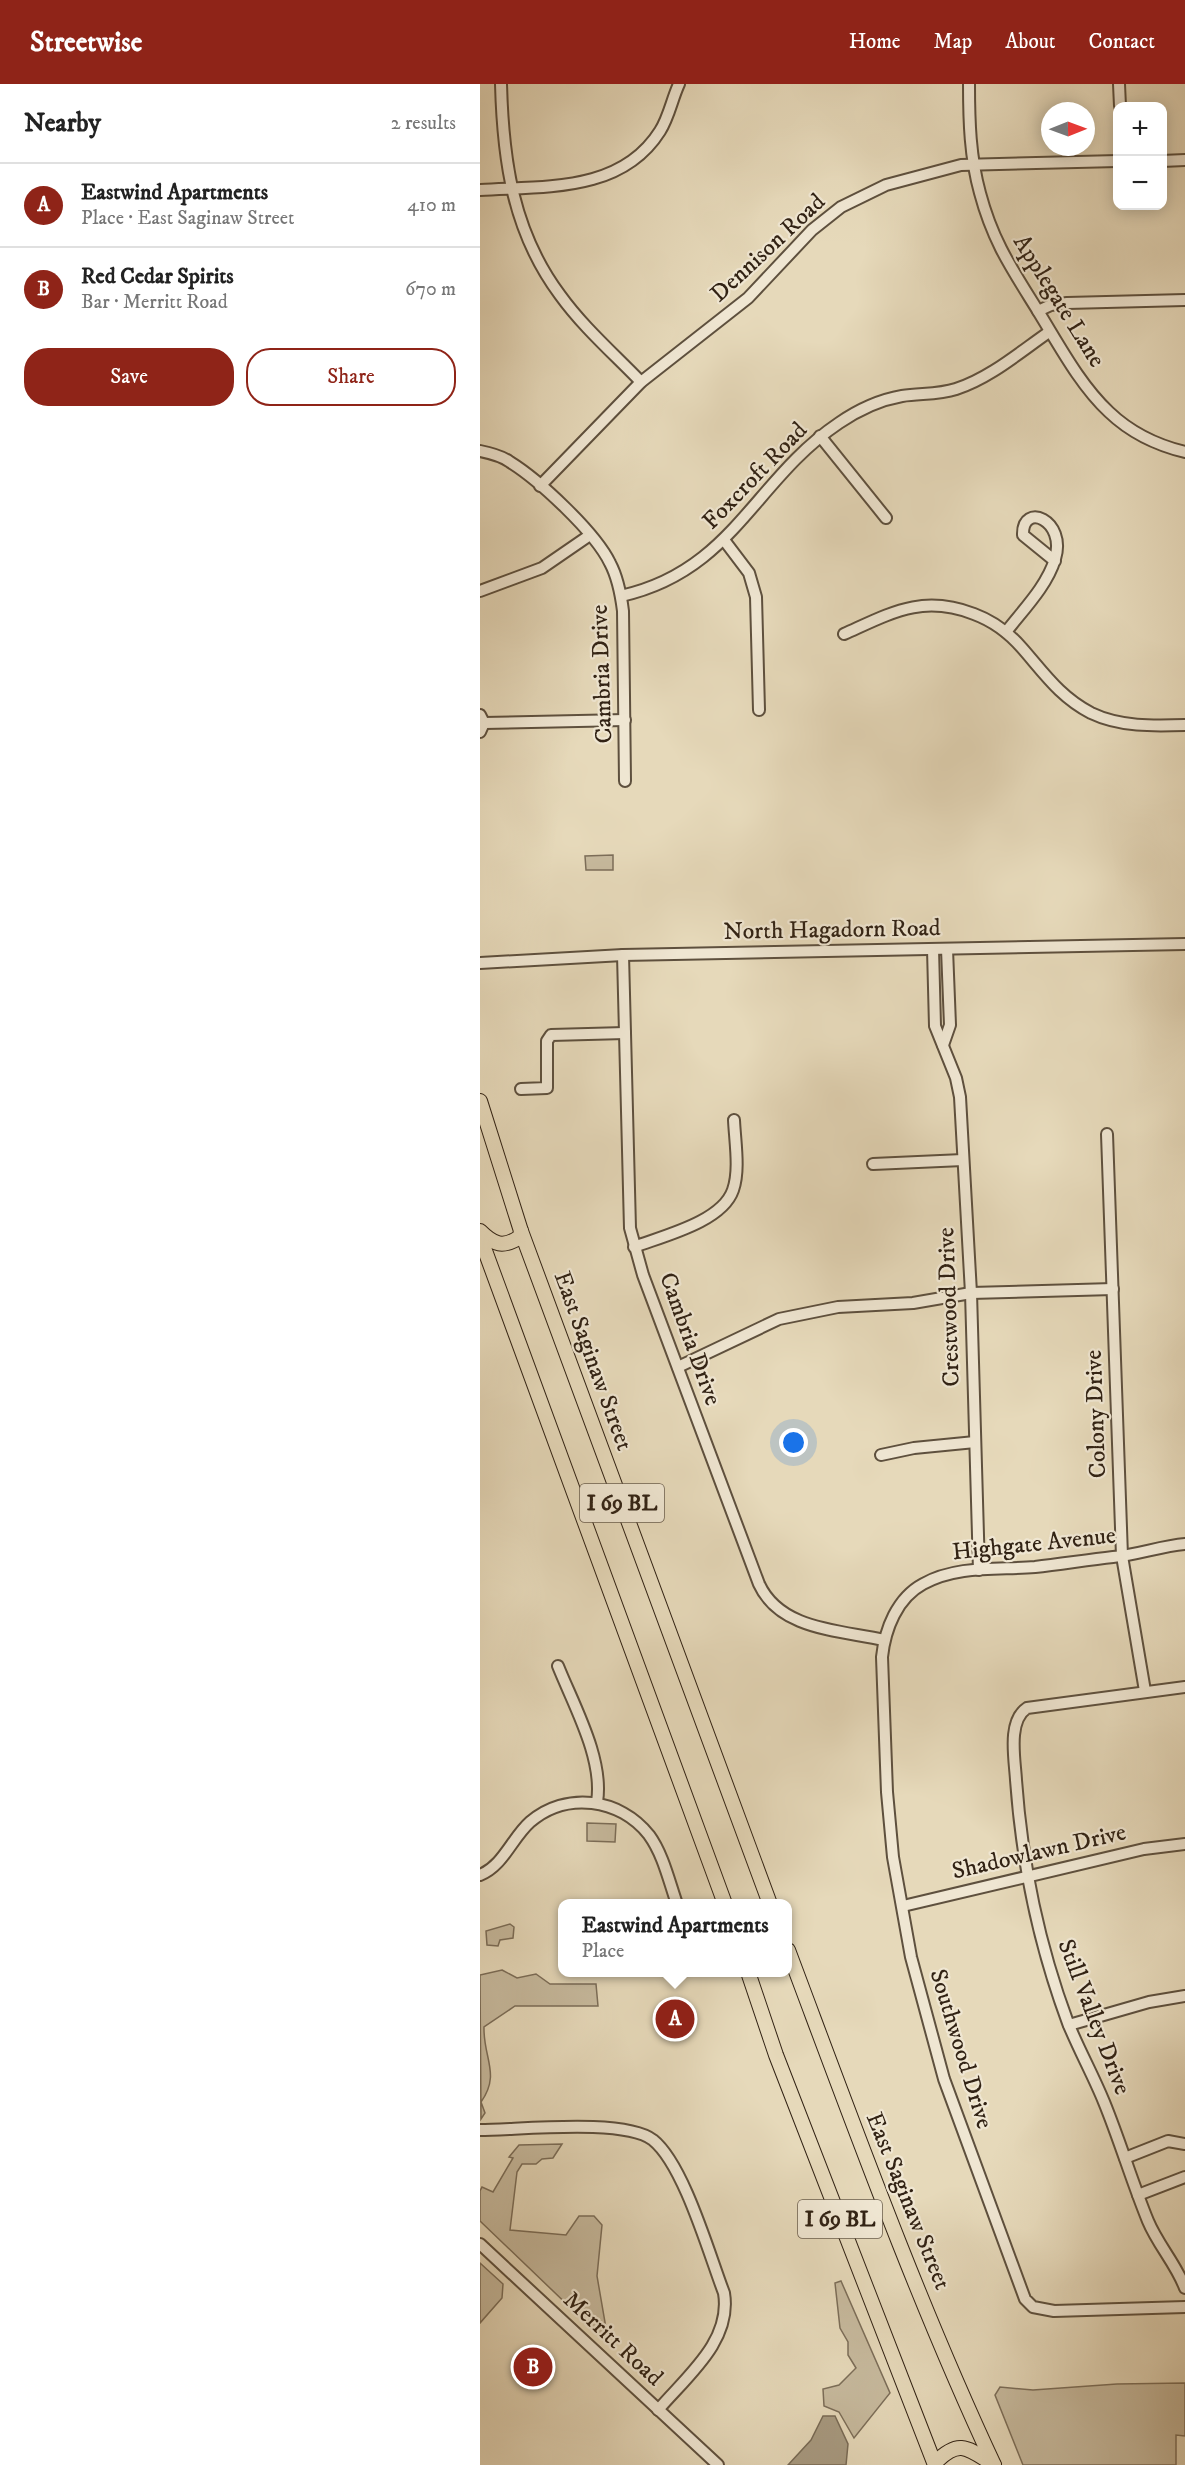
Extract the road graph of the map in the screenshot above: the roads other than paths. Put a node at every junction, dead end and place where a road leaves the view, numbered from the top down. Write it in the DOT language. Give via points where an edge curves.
graph roads {
  1 [pos="501,84"];
  2 [pos="679,84"];
  3 [pos="969,84"];
  4 [pos="1119,84"];
  5 [pos="1120,102"];
  6 [pos="1167,160"];
  7 [pos="1185,160"];
  8 [pos="1113,161"];
  9 [pos="974,164"];
  10 [pos="510,188"];
  11 [pos="480,190"];
  12 [pos="1185,300"];
  13 [pos="1038,311"];
  14 [pos="1049,332"];
  15 [pos="641,382"];
  16 [pos="820,436"];
  17 [pos="480,451"];
  18 [pos="1185,452"];
  19 [pos="540,486"];
  20 [pos="886,518"];
  21 [pos="590,535"];
  22 [pos="723,540"];
  23 [pos="1055,561"];
  24 [pos="480,591"];
  25 [pos="621,596"];
  26 [pos="1006,632"];
  27 [pos="844,634"];
  28 [pos="759,710"];
  29 [pos="625,720"];
  30 [pos="481,723"];
  31 [pos="1185,725"];
  32 [pos="626,781"];
  33 [pos="1185,944"];
  34 [pos="933,949"];
  35 [pos="947,949"];
  36 [pos="623,956"];
  37 [pos="480,963"];
  38 [pos="625,1033"];
  39 [pos="943,1045"];
  40 [pos="521,1089"];
  41 [pos="480,1101"];
  42 [pos="734,1120"];
  43 [pos="1107,1134"];
  44 [pos="963,1160"];
  45 [pos="873,1164"];
  46 [pos="480,1231"];
  47 [pos="521,1231"];
  48 [pos="480,1237"];
  49 [pos="634,1247"];
  50 [pos="1113,1289"];
  51 [pos="971,1293"];
  52 [pos="678,1367"];
  53 [pos="975,1442"];
  54 [pos="881,1455"];
  55 [pos="1185,1544"];
  56 [pos="1122,1556"];
  57 [pos="980,1570"];
  58 [pos="884,1640"];
  59 [pos="558,1666"];
  60 [pos="1185,1687"];
  61 [pos="1145,1691"];
  62 [pos="597,1802"];
  63 [pos="1185,1844"];
  64 [pos="480,1875"];
  65 [pos="1027,1876"];
  66 [pos="675,1899"];
  67 [pos="723,1899"];
  68 [pos="768,1899"];
  69 [pos="903,1906"];
  70 [pos="792,1961"];
  71 [pos="750,1977"];
  72 [pos="1185,1996"];
  73 [pos="1069,2025"];
  74 [pos="480,2130"];
  75 [pos="1185,2144"];
  76 [pos="1125,2158"];
  77 [pos="1185,2177"];
  78 [pos="1138,2195"];
  79 [pos="480,2244"];
  80 [pos="1185,2288"];
  81 [pos="1185,2307"];
  82 [pos="658,2410"];
  83 [pos="935,2464"];
  84 [pos="718,2465"];
  85 [pos="994,2465"];
  1 -- 10 [label="street"];
  2 -- 10 [label="street" via="655,138 618,171 579,182"];
  3 -- 9 [label="street, Applegate Lane"];
  4 -- 5 [label="street"];
  6 -- 7 [label="street"];
  8 -- 9 [label="street, Dennison Road"];
  9 -- 13 [label="street, Applegate Lane" via="997,244"];
  9 -- 15 [label="street, Dennison Road" via="948,167 886,185 841,207 812,230 748,298"];
  10 -- 11 [label="street"];
  10 -- 15 [label="street" via="531,248 547,278 578,317"];
  12 -- 13 [label="street" via="1067,303"];
  13 -- 14 [label="street, Applegate Lane"];
  14 -- 16 [label="street, Foxcroft Road" via="976,381 943,392 903,396 875,404"];
  14 -- 18 [label="street, Applegate Lane" via="1107,411 1143,438"];
  15 -- 19 [label="street, Dennison Road"];
  16 -- 20 [label="street"];
  16 -- 22 [label="street, Foxcroft Road"];
  17 -- 19 [label="street, Cambria Drive" via="508,460"];
  19 -- 21 [label="street, Cambria Drive"];
  21 -- 24 [label="street" via="542,568"];
  21 -- 25 [label="street, Cambria Drive" via="611,564"];
  22 -- 25 [label="street, Foxcroft Road" via="689,569 663,583"];
  22 -- 28 [label="street" via="749,573 756,597"];
  23 -- 26 [label="street" via="1048,577"];
  25 -- 29 [label="street, Cambria Drive"];
  26 -- 27 [label="street" via="962,609 931,604 893,612"];
  26 -- 31 [label="street" via="1055,689 1092,713 1132,725"];
  29 -- 30 [label="street"];
  29 -- 32 [label="street, Cambria Drive"];
  33 -- 35 [label="street, North Hagadorn Road"];
  34 -- 35 [label="street, North Hagadorn Road"];
  34 -- 36 [label="street, North Hagadorn Road"];
  34 -- 39 [label="street, Crestwood Drive" via="935,1026"];
  35 -- 39 [label="street" via="950,1025"];
  36 -- 37 [label="street, North Hagadorn Road"];
  36 -- 38 [label="street, Cambria Drive"];
  38 -- 40 [label="street" via="552,1035 547,1041 547,1088"];
  38 -- 49 [label="street, Cambria Drive" via="630,1228"];
  39 -- 44 [label="street, Crestwood Drive" via="960,1097"];
  41 -- 47 [label="main road, East Saginaw Street / I 69 BL"];
  42 -- 49 [label="street" via="735,1180 729,1199 705,1219"];
  43 -- 50 [label="street, Colony Drive"];
  44 -- 45 [label="street"];
  44 -- 51 [label="street, Crestwood Drive"];
  46 -- 47 [label="main road" via="500,1245 520,1237"];
  47 -- 68 [label="main road, East Saginaw Street / I 69 BL"];
  48 -- 67 [label="main road, I 69 BL"];
  49 -- 52 [label="street, Cambria Drive"];
  50 -- 51 [label="street"];
  50 -- 56 [label="street, Colony Drive"];
  51 -- 52 [label="street" via="913,1303 838,1307 779,1319"];
  51 -- 53 [label="street, Crestwood Drive"];
  52 -- 58 [label="street, Cambria Drive" via="764,1596 788,1617"];
  53 -- 54 [label="street"];
  53 -- 57 [label="street, Crestwood Drive"];
  55 -- 56 [label="street, Highgate Avenue"];
  56 -- 57 [label="street, Highgate Avenue"];
  56 -- 61 [label="street, Colony Drive"];
  57 -- 58 [label="street, Highgate Avenue" via="938,1576 921,1585 897,1610"];
  58 -- 69 [label="street, Southwood Drive" via="887,1792 893,1857"];
  59 -- 62 [label="street" via="596,1765"];
  60 -- 61 [label="street"];
  61 -- 65 [label="street, Still Valley Drive" via="1036,1705 1022,1711 1016,1724 1015,1761"];
  62 -- 64 [label="street" via="559,1806 532,1821 498,1862"];
  62 -- 66 [label="street" via="628,1816 649,1835"];
  63 -- 65 [label="street, Shadowlawn Drive" via="1144,1849"];
  65 -- 69 [label="street, Shadowlawn Drive"];
  65 -- 73 [label="street, Still Valley Drive" via="1042,1945"];
  69 -- 81 [label="street, Southwood Drive" via="911,1956 944,2079 1025,2299 1033,2307 1054,2311"];
  70 -- 85 [label="main road, East Saginaw Street / I 69 BL" via="956,2384"];
  71 -- 83 [label="main road, I 69 BL" via="776,2055"];
  72 -- 73 [label="street"];
  73 -- 76 [label="street, Still Valley Drive" via="1104,2100"];
  74 -- 82 [label="street" via="621,2128 651,2139 673,2165 724,2293 726,2313 714,2345"];
  75 -- 76 [label="street" via="1168,2141"];
  76 -- 78 [label="street, Still Valley Drive"];
  77 -- 78 [label="street"];
  78 -- 80 [label="street, Still Valley Drive"];
  79 -- 82 [label="street, Merritt Road"];
  82 -- 84 [label="street, Merritt Road"];
  83 -- 85 [label="main road" via="952,2448 960,2447"];
}
